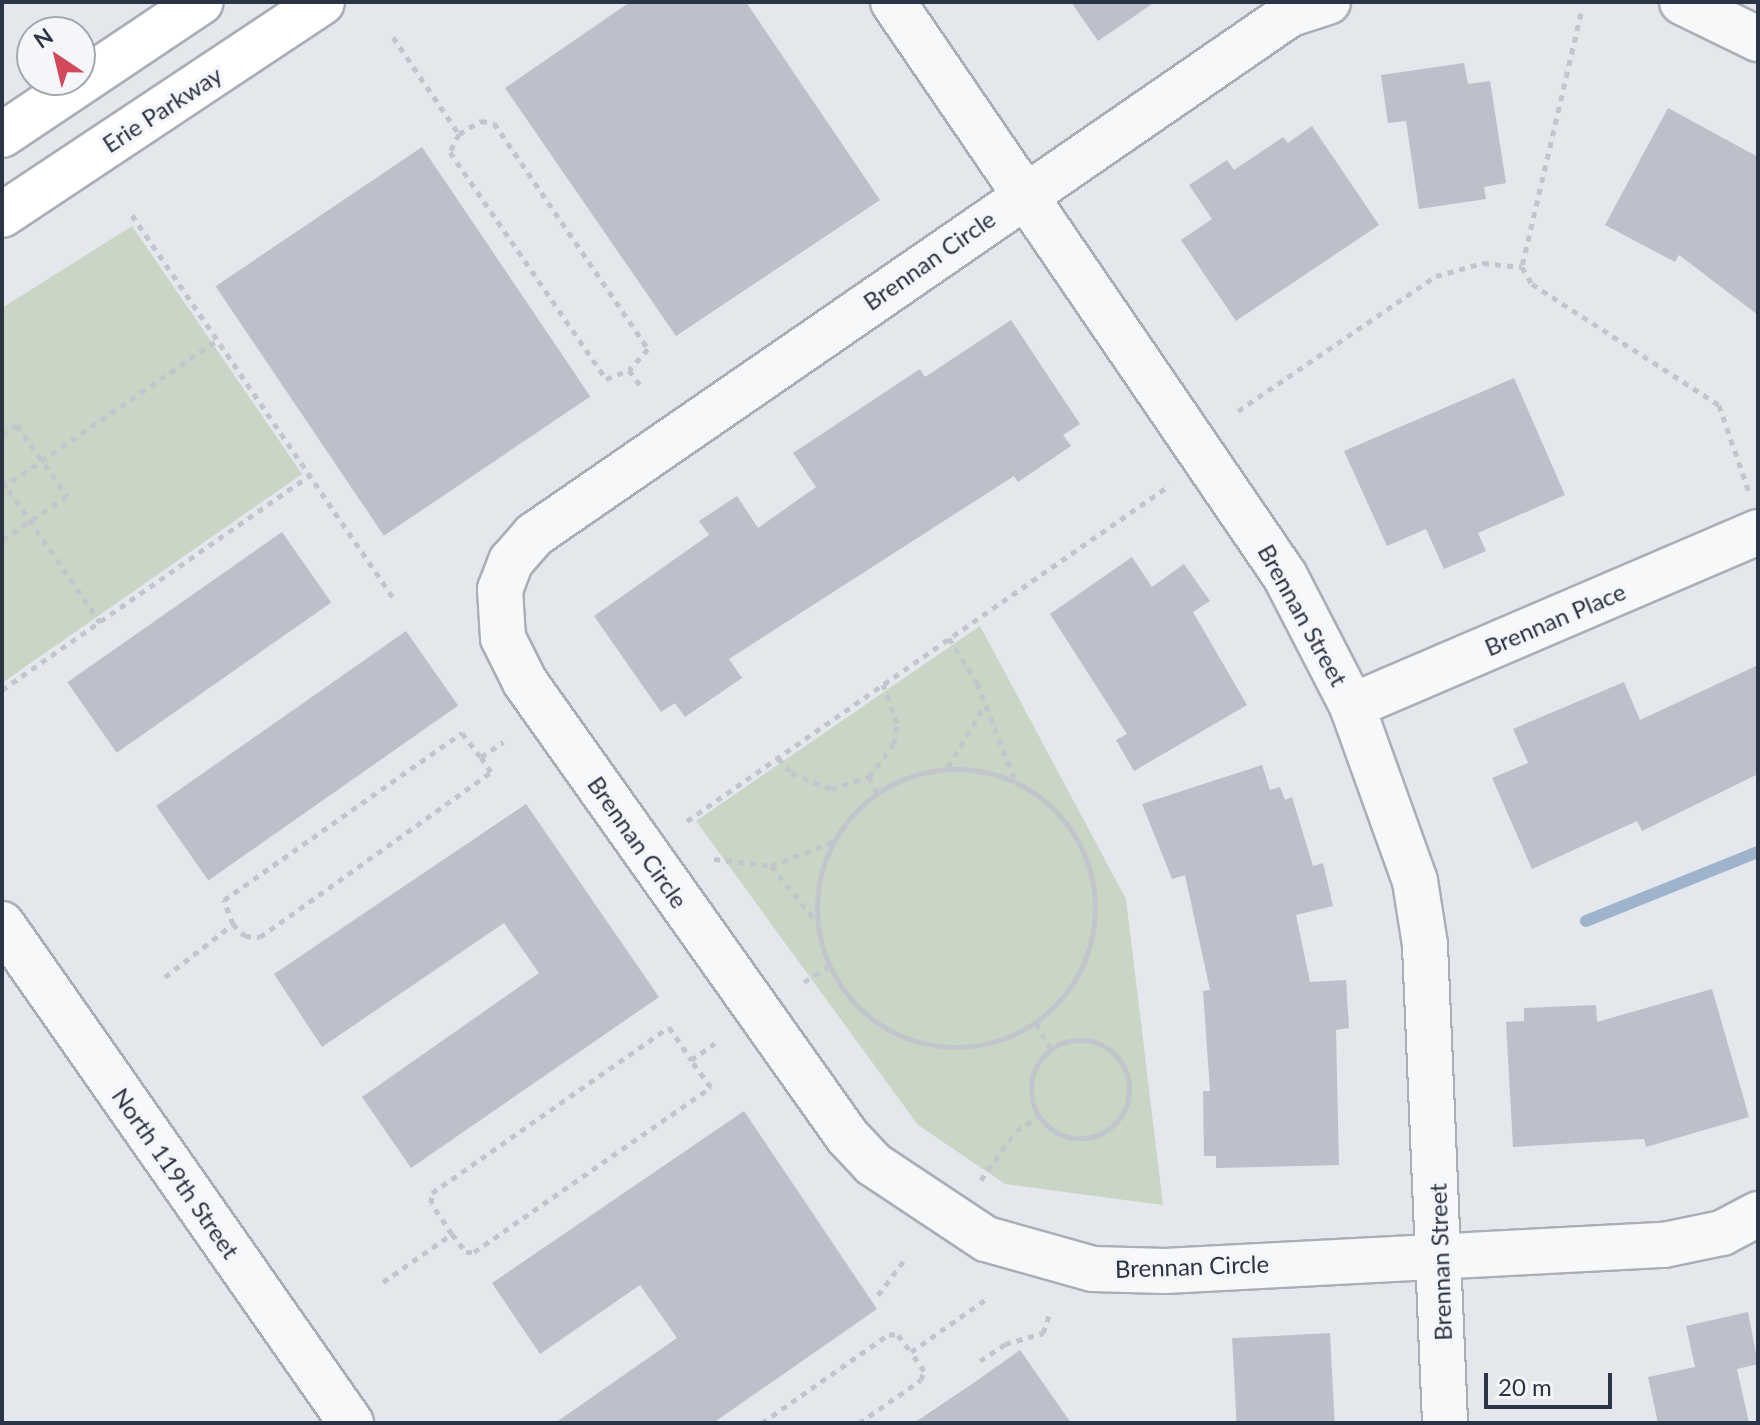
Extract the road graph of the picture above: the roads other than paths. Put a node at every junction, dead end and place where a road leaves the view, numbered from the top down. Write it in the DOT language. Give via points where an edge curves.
graph roads {
  1 [pos="201,2"];
  2 [pos="322,2"];
  3 [pos="893,2"];
  4 [pos="1328,2"];
  5 [pos="1682,2"];
  6 [pos="1758,39"];
  7 [pos="2,135"];
  8 [pos="1026,194"];
  9 [pos="2,215"];
  10 [pos="1754,512"];
  11 [pos="1352,706"];
  12 [pos="2,924"];
  13 [pos="1758,1214"];
  14 [pos="1439,1254"];
  15 [pos="351,1423"];
  16 [pos="1445,1423"];
  1 -- 7 [label="main road"];
  2 -- 9 [label="main road, Erie Parkway"];
  3 -- 8 [label="street, Brennan Street"];
  4 -- 8 [label="street, Brennan Circle" via="1290,14"];
  5 -- 6 [label="street"];
  8 -- 11 [label="street, Brennan Street" via="1285,576"];
  8 -- 14 [label="street, Brennan Circle" via="534,535 511,561 500,589 503,638 525,682 847,1136 873,1164 973,1230 1093,1269 1165,1271"];
  10 -- 11 [label="street, Brennan Place"];
  11 -- 14 [label="street, Brennan Street" via="1415,881 1433,1033"];
  12 -- 15 [label="street, North 119th Street"];
  13 -- 14 [label="street, Brennan Circle" via="1722,1233 1664,1245"];
  14 -- 16 [label="street, Brennan Street"];
}
